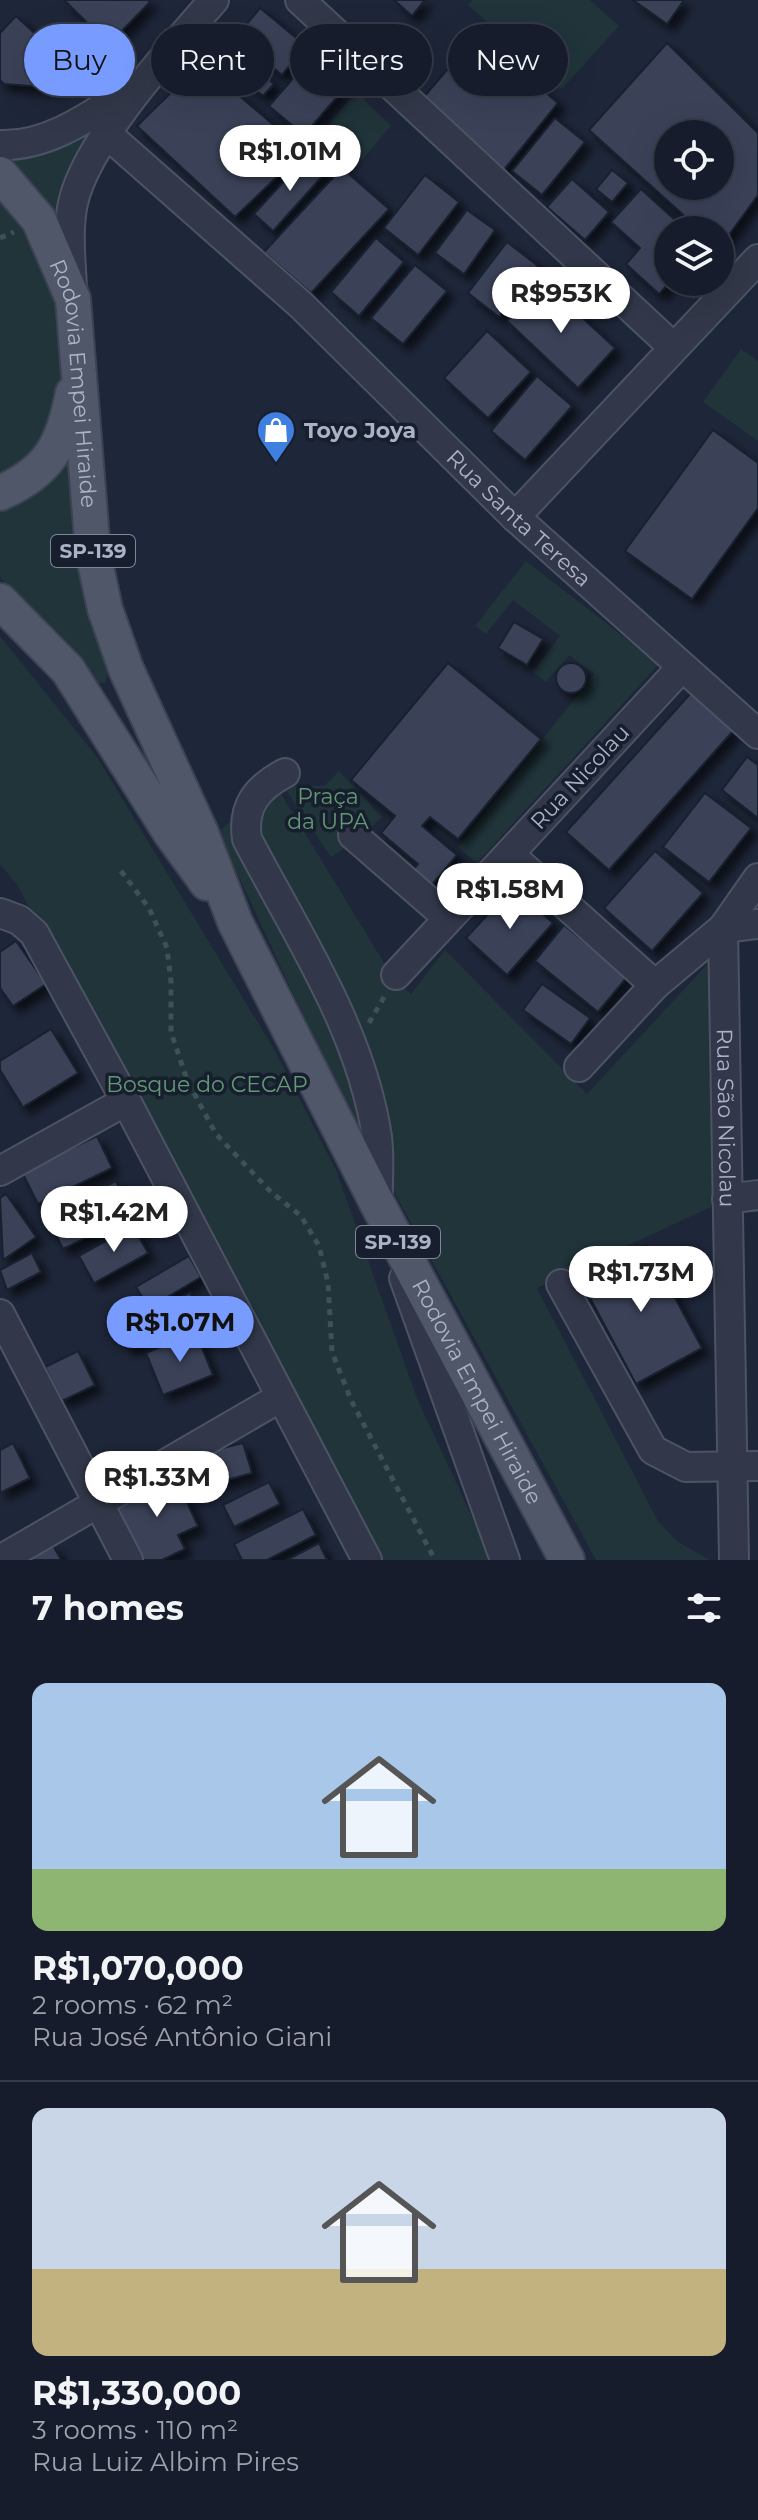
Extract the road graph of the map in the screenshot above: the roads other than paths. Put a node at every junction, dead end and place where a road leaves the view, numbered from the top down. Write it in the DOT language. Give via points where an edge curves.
graph roads {
  1 [pos="214,0"];
  2 [pos="300,0"];
  3 [pos="143,82"];
  4 [pos="108,135"];
  5 [pos="0,145"];
  6 [pos="0,174"];
  7 [pos="758,259"];
  8 [pos="748,291"];
  9 [pos="73,299"];
  10 [pos="78,345"];
  11 [pos="673,347"];
  12 [pos="0,493"];
  13 [pos="515,517"];
  14 [pos="0,601"];
  15 [pos="682,667"];
  16 [pos="758,734"];
  17 [pos="285,773"];
  18 [pos="353,835"];
  19 [pos="509,854"];
  20 [pos="758,878"];
  21 [pos="0,913"];
  22 [pos="447,917"];
  23 [pos="235,922"];
  24 [pos="758,924"];
  25 [pos="723,928"];
  26 [pos="396,975"];
  27 [pos="655,985"];
  28 [pos="579,1067"];
  29 [pos="126,1101"];
  30 [pos="0,1171"];
  31 [pos="758,1195"];
  32 [pos="727,1199"];
  33 [pos="378,1205"];
  34 [pos="561,1284"];
  35 [pos="0,1314"];
  36 [pos="281,1397"];
  37 [pos="746,1468"];
  38 [pos="98,1503"];
  39 [pos="0,1560"];
  40 [pos="128,1560"];
  41 [pos="367,1560"];
  42 [pos="505,1560"];
  43 [pos="567,1560"];
  44 [pos="734,1560"];
  1 -- 3 [label="street"];
  2 -- 11 [label="street"];
  3 -- 4 [label="street"];
  3 -- 5 [label="street" via="47,137"];
  4 -- 9 [label="street" via="73,203"];
  4 -- 13 [label="street, Rua Santa Teresa" via="301,305"];
  6 -- 9 [label="main road, Rodovia Empei Hiraide / SP-139" via="39,220"];
  7 -- 8 [label="street"];
  8 -- 11 [label="street"];
  9 -- 10 [label="main road, Rodovia Empei Hiraide / SP-139"];
  10 -- 12 [label="main road" via="72,397 51,459"];
  10 -- 23 [label="main road, Rodovia Empei Hiraide / SP-139" via="93,553 105,609"];
  11 -- 13 [label="street"];
  13 -- 15 [label="street, Rua Santa Teresa"];
  14 -- 23 [label="main road, Rodovia Empei Hiraide / SP-139" via="68,670 170,832"];
  15 -- 16 [label="street, Rua Santa Teresa"];
  15 -- 19 [label="street, Rua Nicolau"];
  17 -- 33 [label="street" via="256,794 244,820 247,839 345,1030 377,1139"];
  18 -- 22 [label="street"];
  19 -- 22 [label="street, Rua Nicolau"];
  19 -- 27 [label="street"];
  20 -- 25 [label="street"];
  21 -- 29 [label="street" via="34,933"];
  22 -- 26 [label="street, Rua Nicolau"];
  23 -- 33 [label="main road, Rodovia Empei Hiraide / SP-139"];
  24 -- 25 [label="street"];
  25 -- 27 [label="street"];
  25 -- 32 [label="street, Rua São Nicolau"];
  27 -- 28 [label="street"];
  29 -- 30 [label="street"];
  29 -- 36 [label="street"];
  31 -- 32 [label="street"];
  32 -- 37 [label="street, Rua São Nicolau"];
  33 -- 42 [label="street"];
  33 -- 43 [label="main road, Rodovia Empei Hiraide / SP-139"];
  34 -- 37 [label="street" via="653,1450 686,1467"];
  35 -- 38 [label="street"];
  36 -- 38 [label="street"];
  36 -- 41 [label="street"];
  37 -- 44 [label="street, Rua São Nicolau"];
  38 -- 39 [label="street"];
  38 -- 40 [label="street"];
}
